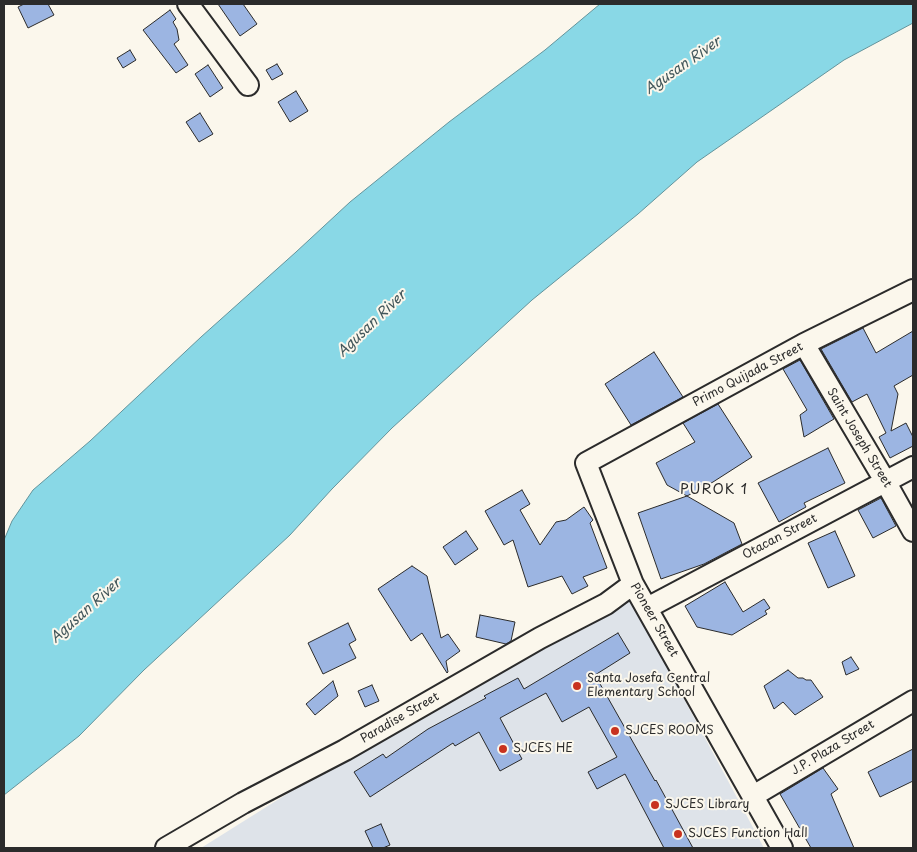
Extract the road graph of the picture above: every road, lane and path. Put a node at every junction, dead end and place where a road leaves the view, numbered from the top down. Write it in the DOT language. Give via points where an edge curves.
graph roads {
  1 [pos="188,4"];
  2 [pos="248,85"];
  3 [pos="913,290"];
  4 [pos="804,344"];
  5 [pos="586,463"];
  6 [pos="913,467"];
  7 [pos="886,481"];
  8 [pos="913,531"];
  9 [pos="633,584"];
  10 [pos="648,608"];
  11 [pos="913,701"];
  12 [pos="753,796"];
  13 [pos="166,848"];
  14 [pos="782,848"];
  1 -- 2 [label="street"];
  3 -- 4 [label="street, Primo Quijada Street"];
  4 -- 5 [label="street, Primo Quijada Street"];
  4 -- 7 [label="street, Saint Joseph Street"];
  5 -- 9 [label="street, Pioneer Street"];
  6 -- 7 [label="street, Otacan Street"];
  7 -- 8 [label="street, Saint Joseph Street"];
  7 -- 10 [label="street, Otacan Street"];
  9 -- 10 [label="street, Pioneer Street"];
  9 -- 13 [label="street, Paradise Street" via="606,604"];
  10 -- 12 [label="street, Pioneer Street"];
  11 -- 12 [label="street, J.P. Plaza Street"];
  12 -- 14 [label="street, Pioneer Street"];
}
